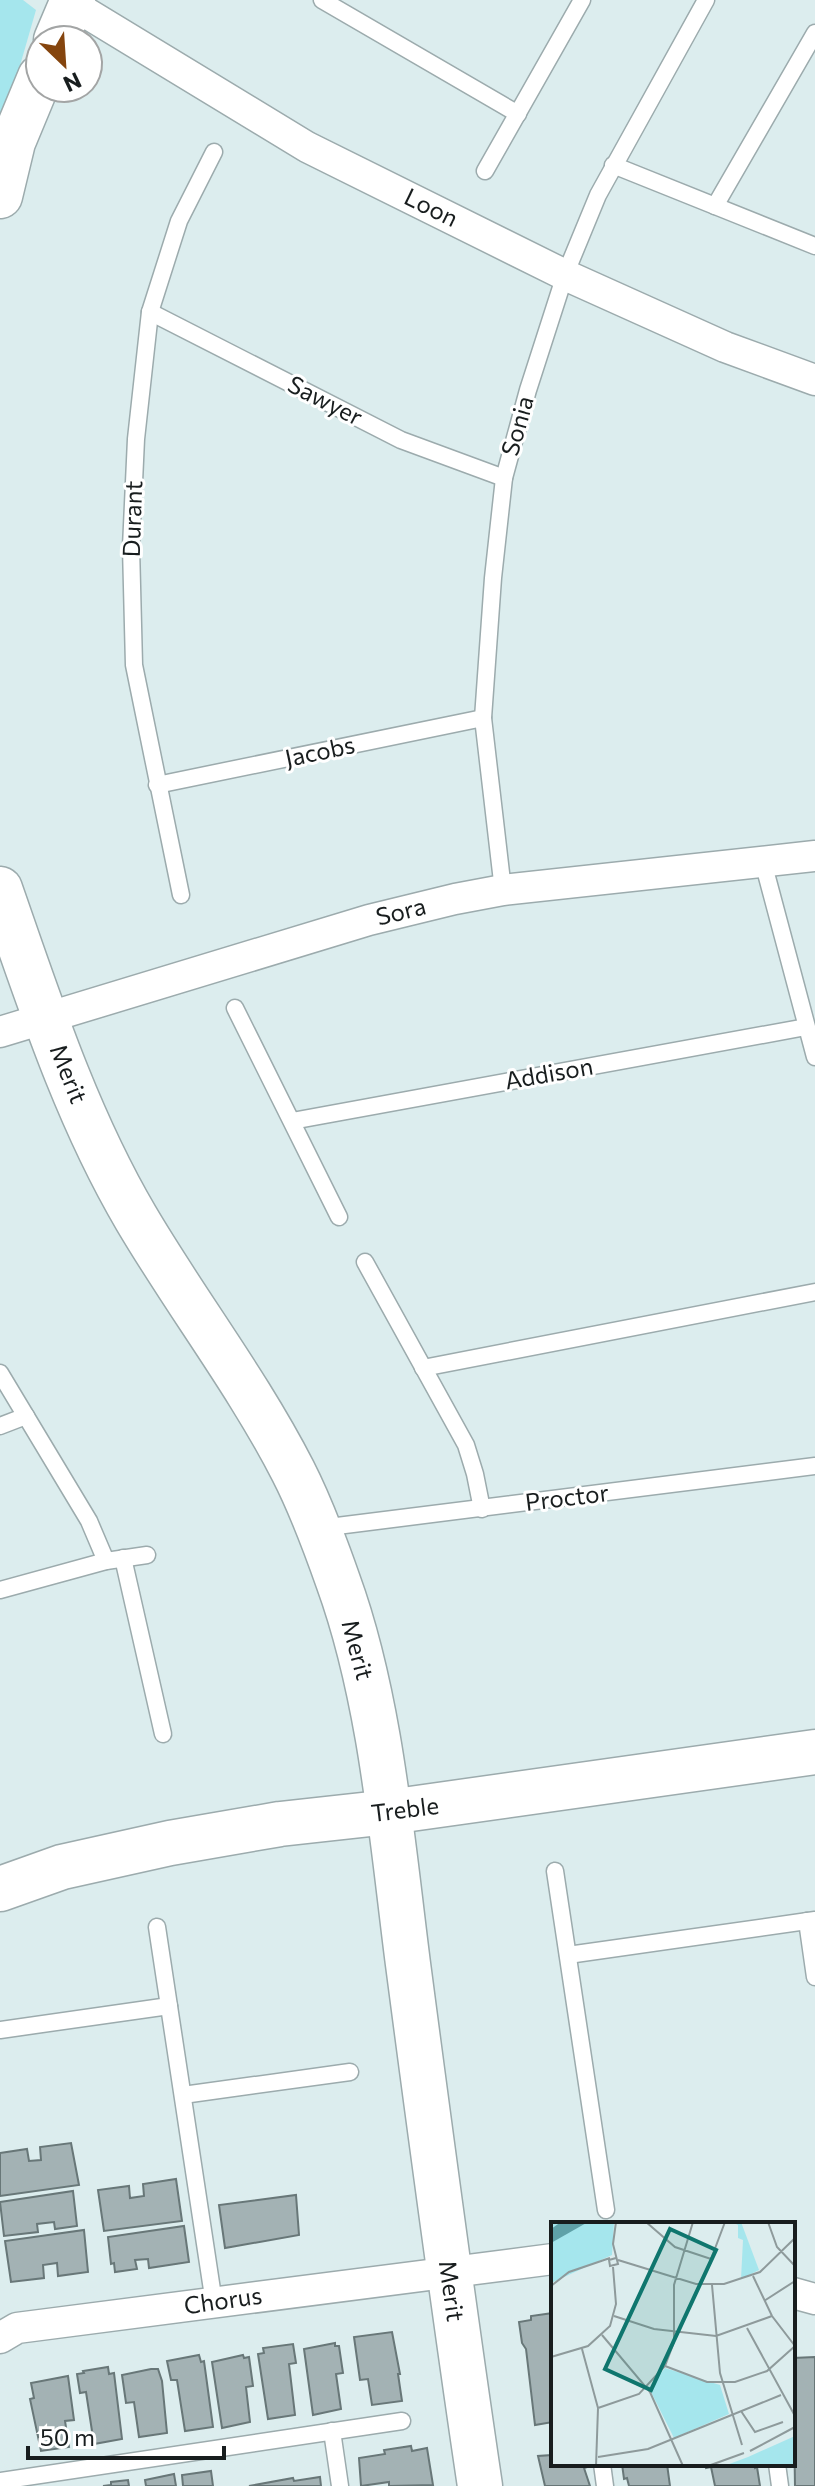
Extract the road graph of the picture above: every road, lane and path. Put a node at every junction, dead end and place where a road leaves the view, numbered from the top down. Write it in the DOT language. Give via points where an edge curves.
graph roads {
  1 [pos="322,0"];
  2 [pos="582,0"];
  3 [pos="706,0"];
  4 [pos="66,11"];
  5 [pos="815,33"];
  6 [pos="29,104"];
  7 [pos="518,114"];
  8 [pos="214,152"];
  9 [pos="613,165"];
  10 [pos="485,171"];
  11 [pos="0,196"];
  12 [pos="715,206"];
  13 [pos="815,246"];
  14 [pos="565,275"];
  15 [pos="150,312"];
  16 [pos="815,380"];
  17 [pos="504,478"];
  18 [pos="483,718"];
  19 [pos="157,785"];
  20 [pos="815,856"];
  21 [pos="763,862"];
  22 [pos="0,889"];
  23 [pos="503,890"];
  24 [pos="181,895"];
  25 [pos="235,1008"];
  26 [pos="45,1018"];
  27 [pos="806,1027"];
  28 [pos="0,1032"];
  29 [pos="815,1057"];
  30 [pos="292,1121"];
  31 [pos="339,1217"];
  32 [pos="365,1262"];
  33 [pos="815,1292"];
  34 [pos="423,1368"];
  35 [pos="0,1373"];
  36 [pos="26,1416"];
  37 [pos="0,1426"];
  38 [pos="815,1466"];
  39 [pos="482,1509"];
  40 [pos="319,1529"];
  41 [pos="147,1555"];
  42 [pos="114,1560"];
  43 [pos="0,1590"];
  44 [pos="163,1734"];
  45 [pos="815,1752"];
  46 [pos="389,1812"];
  47 [pos="555,1871"];
  48 [pos="0,1889"];
  49 [pos="811,1920"];
  50 [pos="157,1927"];
  51 [pos="568,1955"];
  52 [pos="815,1977"];
  53 [pos="169,2006"];
  54 [pos="0,2030"];
  55 [pos="350,2072"];
  56 [pos="183,2095"];
  57 [pos="606,2210"];
  58 [pos="551,2259"];
  59 [pos="448,2272"];
  60 [pos="795,2294"];
  61 [pos="815,2299"];
  62 [pos="214,2303"];
  63 [pos="0,2334"];
  64 [pos="402,2421"];
  65 [pos="332,2431"];
  66 [pos="602,2466"];
  67 [pos="777,2466"];
  68 [pos="0,2481"];
  69 [pos="340,2486"];
  70 [pos="480,2486"];
  71 [pos="605,2486"];
  72 [pos="780,2486"];
  1 -- 7 [label="lane"];
  2 -- 7 [label="lane"];
  3 -- 9 [label="lane, Sonia"];
  4 -- 14 [label="street, Loon" via="307,147"];
  5 -- 12 [label="lane"];
  6 -- 11 [label="street"];
  7 -- 10 [label="lane"];
  8 -- 15 [label="lane, Durant" via="179,221"];
  9 -- 12 [label="lane"];
  9 -- 14 [label="lane, Sonia"];
  12 -- 13 [label="lane"];
  14 -- 16 [label="street, Loon" via="725,347"];
  14 -- 17 [label="lane, Sonia"];
  15 -- 17 [label="lane, Sawyer" via="401,440"];
  15 -- 19 [label="lane, Durant" via="131,547 134,665"];
  17 -- 18 [label="lane, Sonia"];
  18 -- 19 [label="lane, Jacobs"];
  18 -- 23 [label="lane, Sonia"];
  19 -- 24 [label="lane, Durant"];
  20 -- 21 [label="street, Sora"];
  21 -- 23 [label="street, Sora"];
  21 -- 27 [label="lane"];
  22 -- 26 [label="street, Merit"];
  23 -- 26 [label="street, Sora" via="369,920"];
  25 -- 30 [label="lane"];
  26 -- 28 [label="street, Sora"];
  26 -- 40 [label="street, Merit" via="103,1157 292,1469"];
  27 -- 29 [label="lane"];
  27 -- 30 [label="lane, Addison"];
  30 -- 31 [label="lane"];
  32 -- 34 [label="lane"];
  33 -- 34 [label="lane"];
  34 -- 39 [label="lane" via="466,1445"];
  35 -- 36 [label="lane"];
  36 -- 37 [label="lane"];
  36 -- 42 [label="lane"];
  38 -- 39 [label="lane, Proctor"];
  39 -- 40 [label="lane, Proctor"];
  40 -- 46 [label="street, Merit" via="341,1587 370,1699"];
  41 -- 42 [label="lane"];
  42 -- 43 [label="lane"];
  42 -- 44 [label="lane"];
  45 -- 46 [label="street, Treble"];
  46 -- 48 [label="street, Treble" via="170,1843 62,1867"];
  46 -- 59 [label="street, Merit"];
  47 -- 51 [label="lane"];
  49 -- 51 [label="lane"];
  49 -- 52 [label="lane"];
  50 -- 53 [label="lane"];
  51 -- 57 [label="lane"];
  53 -- 54 [label="lane"];
  53 -- 56 [label="lane"];
  55 -- 56 [label="lane"];
  56 -- 62 [label="lane"];
  58 -- 59 [label="street, Chorus"];
  59 -- 62 [label="street, Chorus"];
  59 -- 70 [label="street, Merit"];
  60 -- 61 [label="street"];
  62 -- 63 [label="street, Chorus"];
  64 -- 65 [label="lane"];
  65 -- 68 [label="lane"];
  65 -- 69 [label="lane"];
  66 -- 71 [label="lane"];
  67 -- 72 [label="lane"];
}
